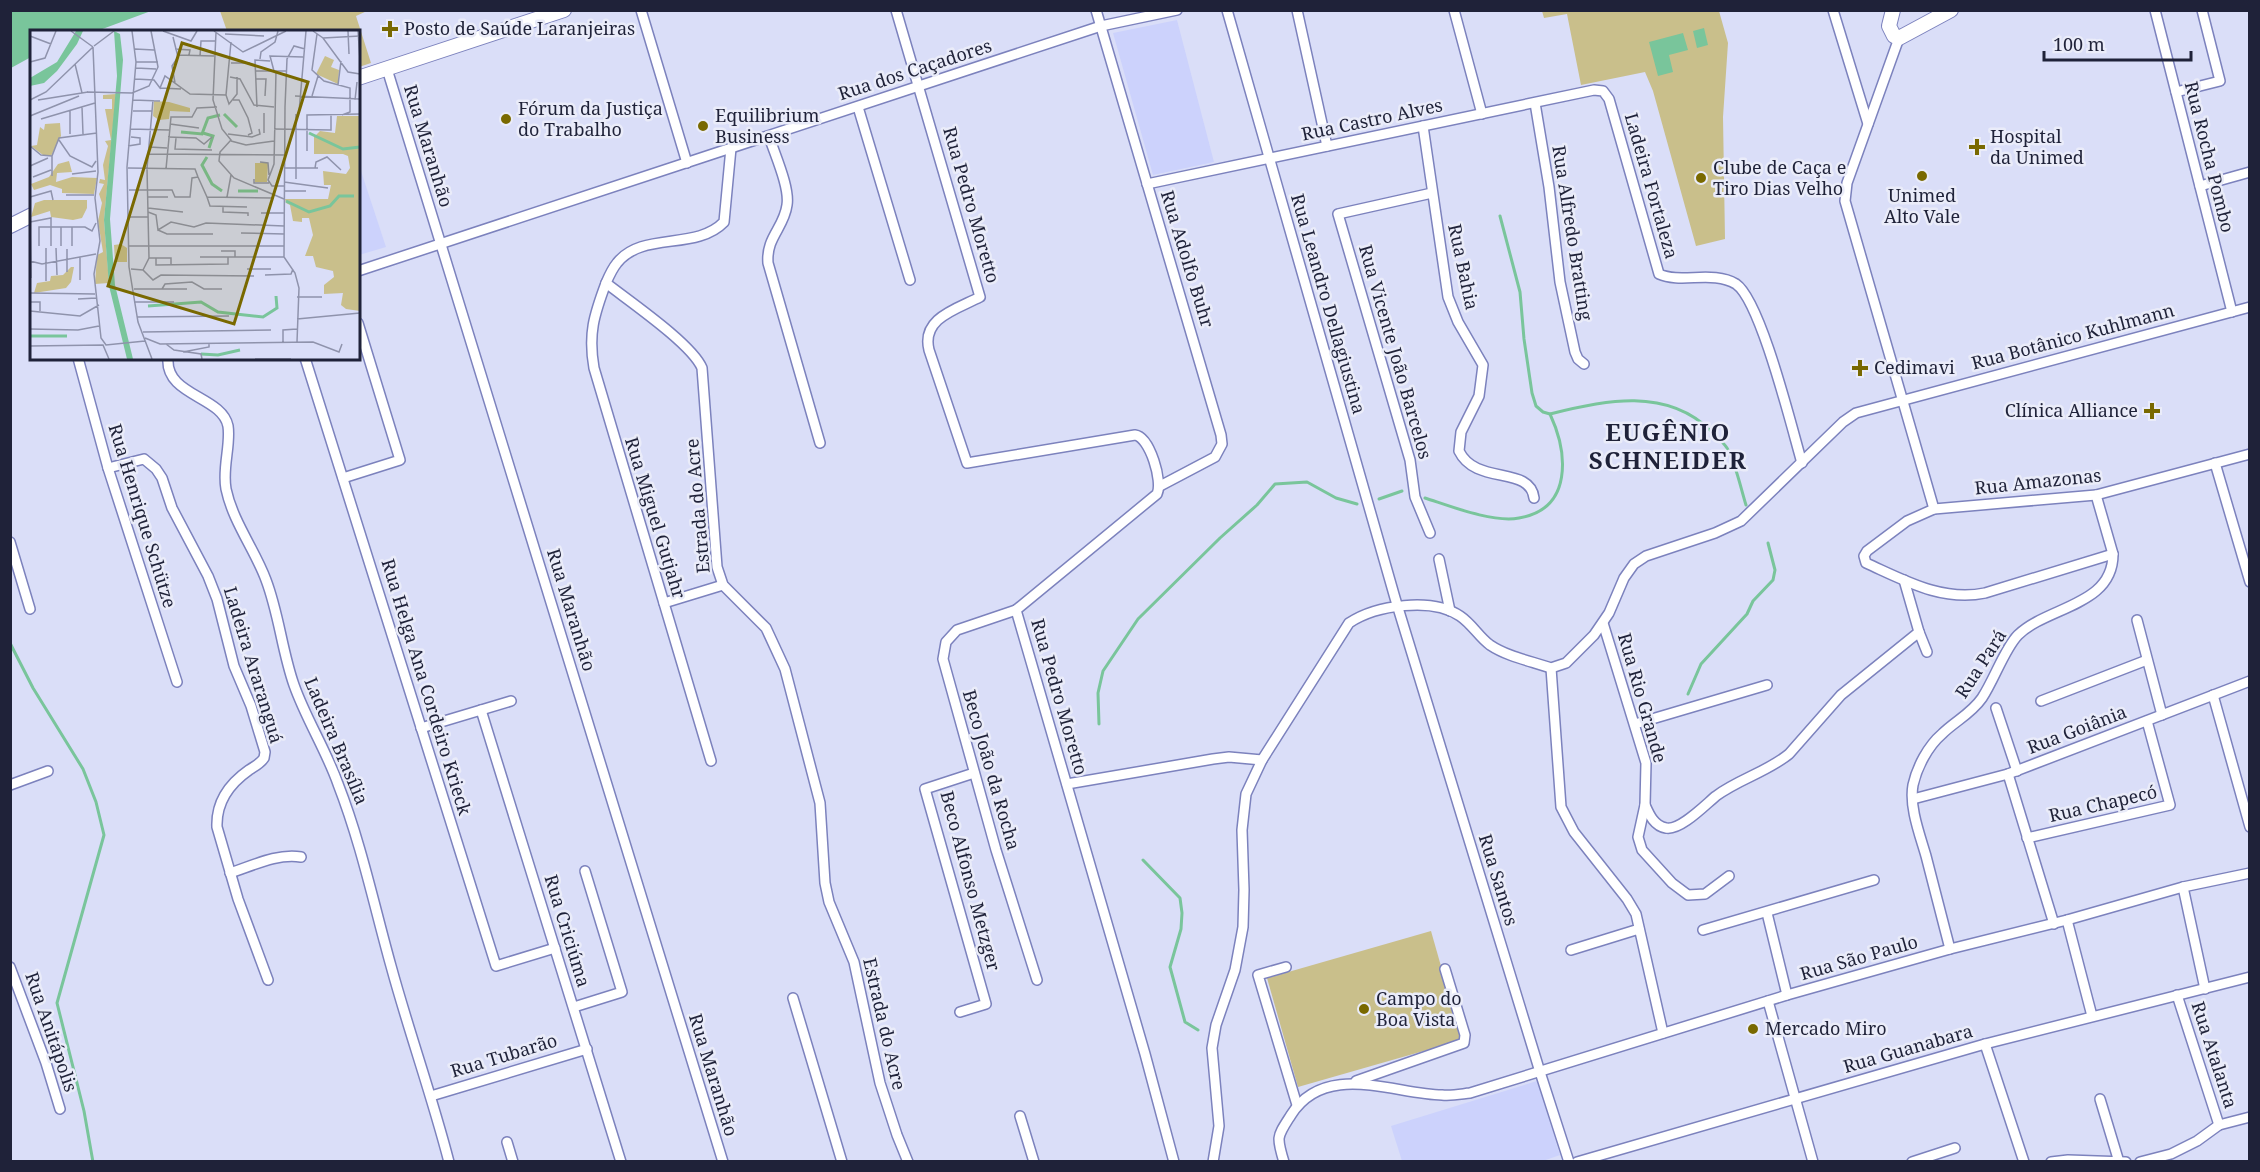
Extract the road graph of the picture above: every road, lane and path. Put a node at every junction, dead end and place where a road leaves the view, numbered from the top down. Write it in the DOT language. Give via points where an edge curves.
graph roads {
  1 [pos="564,10"];
  2 [pos="640,10"];
  3 [pos="896,10"];
  4 [pos="1096,10"];
  5 [pos="1176,10"];
  6 [pos="1227,10"];
  7 [pos="1297,10"];
  8 [pos="1454,10"];
  9 [pos="1833,10"];
  10 [pos="1893,10"];
  11 [pos="1951,10"];
  12 [pos="2155,10"];
  13 [pos="2202,10"];
  14 [pos="1101,26"];
  15 [pos="1899,38"];
  16 [pos="387,69"];
  17 [pos="360,77"];
  18 [pos="919,87"];
  19 [pos="1603,91"];
  20 [pos="2176,92"];
  21 [pos="1535,103"];
  22 [pos="858,106"];
  23 [pos="1482,114"];
  24 [pos="1868,124"];
  25 [pos="1423,126"];
  26 [pos="769,136"];
  27 [pos="1328,146"];
  28 [pos="731,148"];
  29 [pos="1269,159"];
  30 [pos="687,163"];
  31 [pos="2250,172"];
  32 [pos="1148,184"];
  33 [pos="2200,186"];
  34 [pos="1432,192"];
  35 [pos="30,216"];
  36 [pos="10,226"];
  37 [pos="440,243"];
  38 [pos="360,269"];
  39 [pos="910,280"];
  40 [pos="606,283"];
  41 [pos="2250,307"];
  42 [pos="2232,312"];
  43 [pos="360,334"];
  44 [pos="79,360"];
  45 [pos="168,360"];
  46 [pos="306,360"];
  47 [pos="1584,364"];
  48 [pos="1902,400"];
  49 [pos="820,443"];
  50 [pos="2250,454"];
  51 [pos="1802,463"];
  52 [pos="2215,463"];
  53 [pos="108,468"];
  54 [pos="343,478"];
  55 [pos="1160,486"];
  56 [pos="2096,495"];
  57 [pos="1534,498"];
  58 [pos="1934,509"];
  59 [pos="1430,533"];
  60 [pos="10,542"];
  61 [pos="2113,554"];
  62 [pos="1439,559"];
  63 [pos="1904,580"];
  64 [pos="2250,582"];
  65 [pos="723,585"];
  66 [pos="664,603"];
  67 [pos="1398,607"];
  68 [pos="30,609"];
  69 [pos="1016,610"];
  70 [pos="1450,611"];
  71 [pos="2137,620"];
  72 [pos="1604,623"];
  73 [pos="1919,632"];
  74 [pos="1927,652"];
  75 [pos="2147,660"];
  76 [pos="1551,668"];
  77 [pos="2250,681"];
  78 [pos="177,682"];
  79 [pos="1767,685"];
  80 [pos="2213,695"];
  81 [pos="511,701"];
  82 [pos="2041,701"];
  83 [pos="1996,708"];
  84 [pos="481,710"];
  85 [pos="2162,715"];
  86 [pos="2147,721"];
  87 [pos="1635,724"];
  88 [pos="421,728"];
  89 [pos="711,760"];
  90 [pos="1262,760"];
  91 [pos="48,771"];
  92 [pos="2012,772"];
  93 [pos="974,773"];
  94 [pos="1067,784"];
  95 [pos="10,785"];
  96 [pos="1913,799"];
  97 [pos="1645,805"];
  98 [pos="2250,827"];
  99 [pos="2027,838"];
  100 [pos="301,857"];
  101 [pos="585,871"];
  102 [pos="230,873"];
  103 [pos="2250,873"];
  104 [pos="1729,876"];
  105 [pos="1874,880"];
  106 [pos="2183,887"];
  107 [pos="1767,913"];
  108 [pos="2067,921"];
  109 [pos="2054,924"];
  110 [pos="1639,930"];
  111 [pos="1703,930"];
  112 [pos="555,948"];
  113 [pos="1950,949"];
  114 [pos="1571,950"];
  115 [pos="10,967"];
  116 [pos="1286,967"];
  117 [pos="1445,969"];
  118 [pos="2250,977"];
  119 [pos="268,980"];
  120 [pos="1037,980"];
  121 [pos="2205,989"];
  122 [pos="1787,995"];
  123 [pos="2177,995"];
  124 [pos="793,998"];
  125 [pos="1768,1001"];
  126 [pos="574,1006"];
  127 [pos="960,1012"];
  128 [pos="2092,1016"];
  129 [pos="1663,1033"];
  130 [pos="1985,1044"];
  131 [pos="587,1049"];
  132 [pos="1540,1072"];
  133 [pos="1345,1084"];
  134 [pos="431,1095"];
  135 [pos="1795,1098"];
  136 [pos="2100,1099"];
  137 [pos="1297,1105"];
  138 [pos="60,1109"];
  139 [pos="1020,1116"];
  140 [pos="2250,1117"];
  141 [pos="2219,1125"];
  142 [pos="507,1142"];
  143 [pos="1955,1148"];
  144 [pos="449,1161"];
  145 [pos="513,1161"];
  146 [pos="621,1161"];
  147 [pos="723,1161"];
  148 [pos="842,1161"];
  149 [pos="908,1161"];
  150 [pos="1034,1161"];
  151 [pos="1174,1161"];
  152 [pos="1213,1161"];
  153 [pos="1284,1161"];
  154 [pos="1569,1161"];
  155 [pos="1577,1161"];
  156 [pos="1813,1161"];
  157 [pos="1912,1161"];
  158 [pos="2024,1161"];
  159 [pos="2051,1161"];
  160 [pos="2119,1161"];
  161 [pos="2126,1161"];
  162 [pos="2140,1161"];
  1 -- 16 [label="main road"];
  2 -- 30 [label="street"];
  3 -- 18 [label="street, Rua Pedro Moretto"];
  4 -- 14 [label="street, Rua Adolfo Buhr"];
  5 -- 14 [label="street, Rua dos Caçadores"];
  6 -- 29 [label="street, Rua Leandro Dellagiustina"];
  7 -- 27 [label="street"];
  8 -- 23 [label="street"];
  9 -- 24 [label="street"];
  10 -- 15 [label="main road" via="1888,26"];
  11 -- 15 [label="main road"];
  12 -- 20 [label="street, Rua Rocha Pombo"];
  13 -- 20 [label="street" via="2220,81"];
  14 -- 18 [label="street, Rua dos Caçadores"];
  14 -- 32 [label="street, Rua Adolfo Buhr"];
  15 -- 24 [label="street"];
  16 -- 17 [label="main road"];
  16 -- 37 [label="street, Rua Maranhão"];
  18 -- 22 [label="street, Rua dos Caçadores"];
  18 -- 55 [label="street, Rua Pedro Moretto" via="981,297 942,318 927,336 968,463 1135,435 1148,444"];
  19 -- 21 [label="street, Rua Castro Alves"];
  19 -- 51 [label="street, Ladeira Fortaleza" via="1609,99 1659,274 1724,279 1744,292 1762,330"];
  20 -- 33 [label="street, Rua Rocha Pombo"];
  21 -- 23 [label="street, Rua Castro Alves"];
  21 -- 47 [label="street, Rua Alfredo Bratting" via="1560,282 1575,352"];
  22 -- 26 [label="street, Rua dos Caçadores"];
  22 -- 39 [label="street"];
  23 -- 25 [label="street, Rua Castro Alves"];
  24 -- 48 [label="street" via="1847,183 1845,201"];
  25 -- 27 [label="street, Rua Castro Alves"];
  25 -- 34 [label="street, Rua Bahia"];
  26 -- 28 [label="street, Rua dos Caçadores"];
  26 -- 49 [label="street" via="787,205 769,242 768,263"];
  27 -- 29 [label="street, Rua Castro Alves"];
  28 -- 30 [label="street, Rua dos Caçadores"];
  28 -- 40 [label="street" via="724,222 697,237 651,244 626,254"];
  29 -- 32 [label="street, Rua Castro Alves"];
  29 -- 67 [label="street, Rua Leandro Dellagiustina"];
  30 -- 37 [label="street, Rua dos Caçadores"];
  31 -- 33 [label="street"];
  32 -- 55 [label="street, Rua Adolfo Buhr" via="1222,444 1215,457"];
  33 -- 42 [label="street, Rua Rocha Pombo"];
  34 -- 57 [label="street, Rua Bahia" via="1452,309 1483,365 1479,396 1461,432 1459,451 1468,464 1479,470 1527,483"];
  34 -- 59 [label="street, Rua Vicente João Barcelos" via="1338,214 1410,459 1415,497"];
  35 -- 36 [label="main road"];
  37 -- 38 [label="street, Rua dos Caçadores"];
  37 -- 147 [label="street, Rua Maranhão"];
  40 -- 65 [label="street, Estrada do Acre" via="687,348 702,368 715,557"];
  40 -- 66 [label="street, Rua Miguel Gutjahr" via="592,321 591,351"];
  41 -- 42 [label="street, Rua Botânico Kuhlmann"];
  42 -- 48 [label="street, Rua Botânico Kuhlmann"];
  43 -- 54 [label="street" via="400,460"];
  44 -- 53 [label="street, Rua Henrique Schütze"];
  45 -- 134 [label="street, Ladeira Brasília" via="169,371 178,383 225,419 229,501 265,578 294,686 342,795"];
  46 -- 54 [label="street, Rua Helga Ana Cordeiro Krieck"];
  48 -- 51 [label="street, Rua Botânico Kuhlmann" via="1849,417"];
  48 -- 58 [label="street"];
  50 -- 52 [label="street, Rua Amazonas"];
  51 -- 72 [label="street, Rua Botânico Kuhlmann" via="1741,521 1634,564"];
  52 -- 56 [label="street, Rua Amazonas"];
  52 -- 64 [label="street"];
  53 -- 78 [label="street, Rua Henrique Schütze"];
  53 -- 102 [label="street, Ladeira Araranguá" via="144,459 162,478 172,508 214,591 234,666 265,752 261,763 229,788 218,807 219,839"];
  54 -- 88 [label="street, Rua Helga Ana Cordeiro Krieck"];
  55 -- 69 [label="street, Rua Pedro Moretto" via="1157,494"];
  56 -- 58 [label="street, Rua Amazonas"];
  56 -- 61 [label="street"];
  58 -- 63 [label="street, Rua Amazonas" via="1907,521 1864,556 1866,563"];
  60 -- 68 [label="street"];
  61 -- 63 [label="street" via="1976,595 1952,595"];
  61 -- 96 [label="street, Rua Pará" via="2109,574 2095,592 2018,635 1981,700 1928,751 1917,773"];
  62 -- 70 [label="street"];
  63 -- 73 [label="street"];
  65 -- 66 [label="street"];
  65 -- 149 [label="street, Estrada do Acre" via="766,628 785,669 820,803 829,903 856,969 880,1083"];
  66 -- 89 [label="street, Rua Miguel Gutjahr"];
  67 -- 70 [label="street"];
  67 -- 90 [label="street" via="1349,623"];
  67 -- 132 [label="street, Rua Santos"];
  69 -- 93 [label="street, Beco João da Rocha" via="957,630 944,649 945,668"];
  69 -- 94 [label="street, Rua Pedro Moretto"];
  70 -- 76 [label="street" via="1497,649"];
  71 -- 75 [label="street"];
  72 -- 76 [label="street, Rua Botânico Kuhlmann" via="1574,657"];
  72 -- 87 [label="street, Rua Rio Grande"];
  73 -- 74 [label="street"];
  73 -- 97 [label="street" via="1840,695 1780,762 1733,785 1673,828 1654,821"];
  75 -- 82 [label="street"];
  75 -- 85 [label="street"];
  76 -- 110 [label="street" via="1561,807 1574,832 1632,908"];
  77 -- 80 [label="street, Rua Goiânia"];
  79 -- 87 [label="street"];
  80 -- 85 [label="street, Rua Goiânia"];
  80 -- 98 [label="street"];
  81 -- 84 [label="street"];
  83 -- 92 [label="street"];
  84 -- 88 [label="street"];
  84 -- 112 [label="street, Rua Criciúma"];
  85 -- 86 [label="street, Rua Goiânia"];
  86 -- 92 [label="street, Rua Goiânia"];
  86 -- 99 [label="street, Rua Chapecó" via="2170,805"];
  87 -- 97 [label="street, Rua Rio Grande" via="1646,763"];
  88 -- 112 [label="street, Rua Helga Ana Cordeiro Krieck" via="496,966"];
  90 -- 94 [label="street" via="1229,757"];
  90 -- 152 [label="street" via="1246,794 1242,830 1245,910 1239,956 1214,1038 1219,1126"];
  91 -- 95 [label="street"];
  92 -- 96 [label="street, Rua Goiânia"];
  92 -- 99 [label="street"];
  93 -- 120 [label="street, Beco João da Rocha"];
  93 -- 127 [label="street, Beco Alfonso Metzger" via="925,789 986,1004"];
  94 -- 151 [label="street, Rua Pedro Moretto"];
  96 -- 113 [label="street, Rua Pará"];
  97 -- 104 [label="street, Rua Rio Grande" via="1639,844 1680,891 1695,896 1705,894"];
  99 -- 109 [label="street"];
  100 -- 102 [label="street" via="274,858"];
  101 -- 126 [label="street" via="622,992"];
  102 -- 119 [label="street, Ladeira Araranguá"];
  103 -- 106 [label="street, Rua São Paulo"];
  105 -- 107 [label="street"];
  106 -- 108 [label="street, Rua São Paulo"];
  106 -- 121 [label="street"];
  107 -- 111 [label="street"];
  107 -- 122 [label="street"];
  108 -- 109 [label="street, Rua São Paulo"];
  108 -- 128 [label="street"];
  109 -- 113 [label="street, Rua São Paulo"];
  110 -- 114 [label="street"];
  110 -- 129 [label="street"];
  112 -- 126 [label="street, Rua Criciúma"];
  113 -- 122 [label="street, Rua São Paulo"];
  115 -- 138 [label="street, Rua Anitápolis"];
  116 -- 137 [label="street" via="1258,975"];
  117 -- 133 [label="street" via="1464,1043"];
  118 -- 121 [label="street, Rua Guanabara"];
  121 -- 123 [label="street, Rua Guanabara"];
  122 -- 125 [label="street, Rua São Paulo"];
  123 -- 128 [label="street, Rua Guanabara"];
  123 -- 141 [label="street, Rua Atalanta"];
  124 -- 148 [label="street"];
  125 -- 129 [label="street, Rua São Paulo"];
  125 -- 135 [label="street"];
  126 -- 131 [label="street, Rua Criciúma"];
  128 -- 130 [label="street, Rua Guanabara"];
  129 -- 132 [label="street, Rua São Paulo"];
  130 -- 135 [label="street, Rua Guanabara"];
  130 -- 158 [label="street"];
  131 -- 134 [label="street, Rua Tubarão"];
  131 -- 146 [label="street, Rua Criciúma"];
  132 -- 133 [label="street, Rua São Paulo" via="1482,1090 1442,1095 1364,1083"];
  132 -- 154 [label="street, Rua Santos"];
  133 -- 137 [label="street" via="1317,1091"];
  134 -- 144 [label="street, Ladeira Brasília"];
  135 -- 155 [label="street, Rua Guanabara"];
  135 -- 156 [label="street"];
  136 -- 160 [label="street"];
  137 -- 153 [label="street" via="1278,1139"];
  139 -- 150 [label="street"];
  140 -- 141 [label="street"];
  141 -- 162 [label="street" via="2171,1154"];
  142 -- 145 [label="street"];
  143 -- 157 [label="street"];
  159 -- 160 [label="street"];
  160 -- 161 [label="street"];
}
